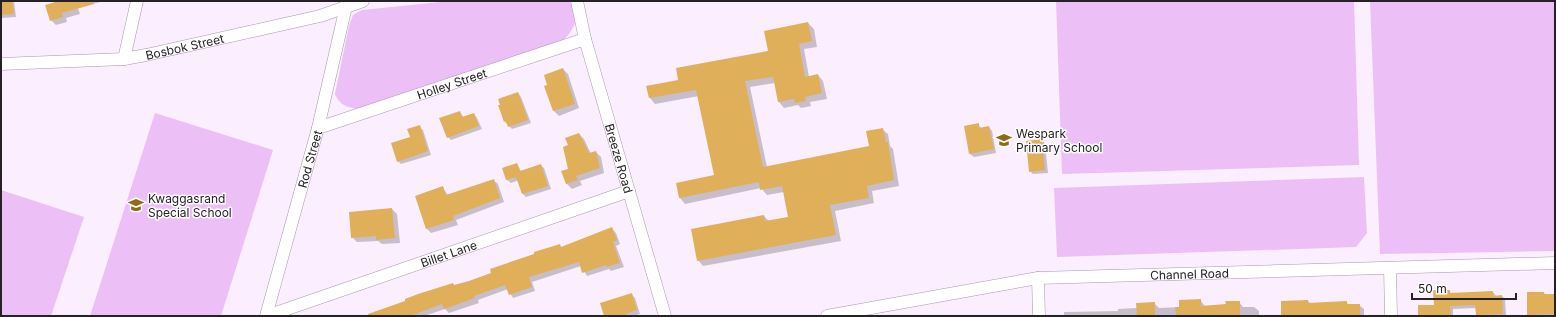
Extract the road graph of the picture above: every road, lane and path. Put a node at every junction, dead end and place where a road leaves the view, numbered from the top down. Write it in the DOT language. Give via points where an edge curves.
graph roads {
  1 [pos="137,1"];
  2 [pos="363,1"];
  3 [pos="577,1"];
  4 [pos="346,4"];
  5 [pos="584,39"];
  6 [pos="124,59"];
  7 [pos="1,64"];
  8 [pos="318,128"];
  9 [pos="629,192"];
  10 [pos="1555,263"];
  11 [pos="1390,268"];
  12 [pos="1038,278"];
  13 [pos="267,316"];
  14 [pos="665,316"];
  15 [pos="828,316"];
  16 [pos="1039,316"];
  17 [pos="1391,316"];
  1 -- 6 [label="street"];
  2 -- 4 [label="street, Bosbok Street"];
  3 -- 5 [label="street, Breeze Road"];
  4 -- 6 [label="street, Bosbok Street" via="320,16"];
  4 -- 8 [label="street, Rod Street"];
  5 -- 8 [label="street, Holley Street"];
  5 -- 9 [label="street, Breeze Road"];
  6 -- 7 [label="street, Bosbok Street"];
  8 -- 13 [label="street, Rod Street"];
  9 -- 13 [label="street, Billet Lane"];
  9 -- 14 [label="street, Breeze Road"];
  10 -- 11 [label="street, Channel Road"];
  11 -- 12 [label="street, Channel Road"];
  11 -- 17 [label="street"];
  12 -- 15 [label="street, Channel Road"];
  12 -- 16 [label="street"];
}
